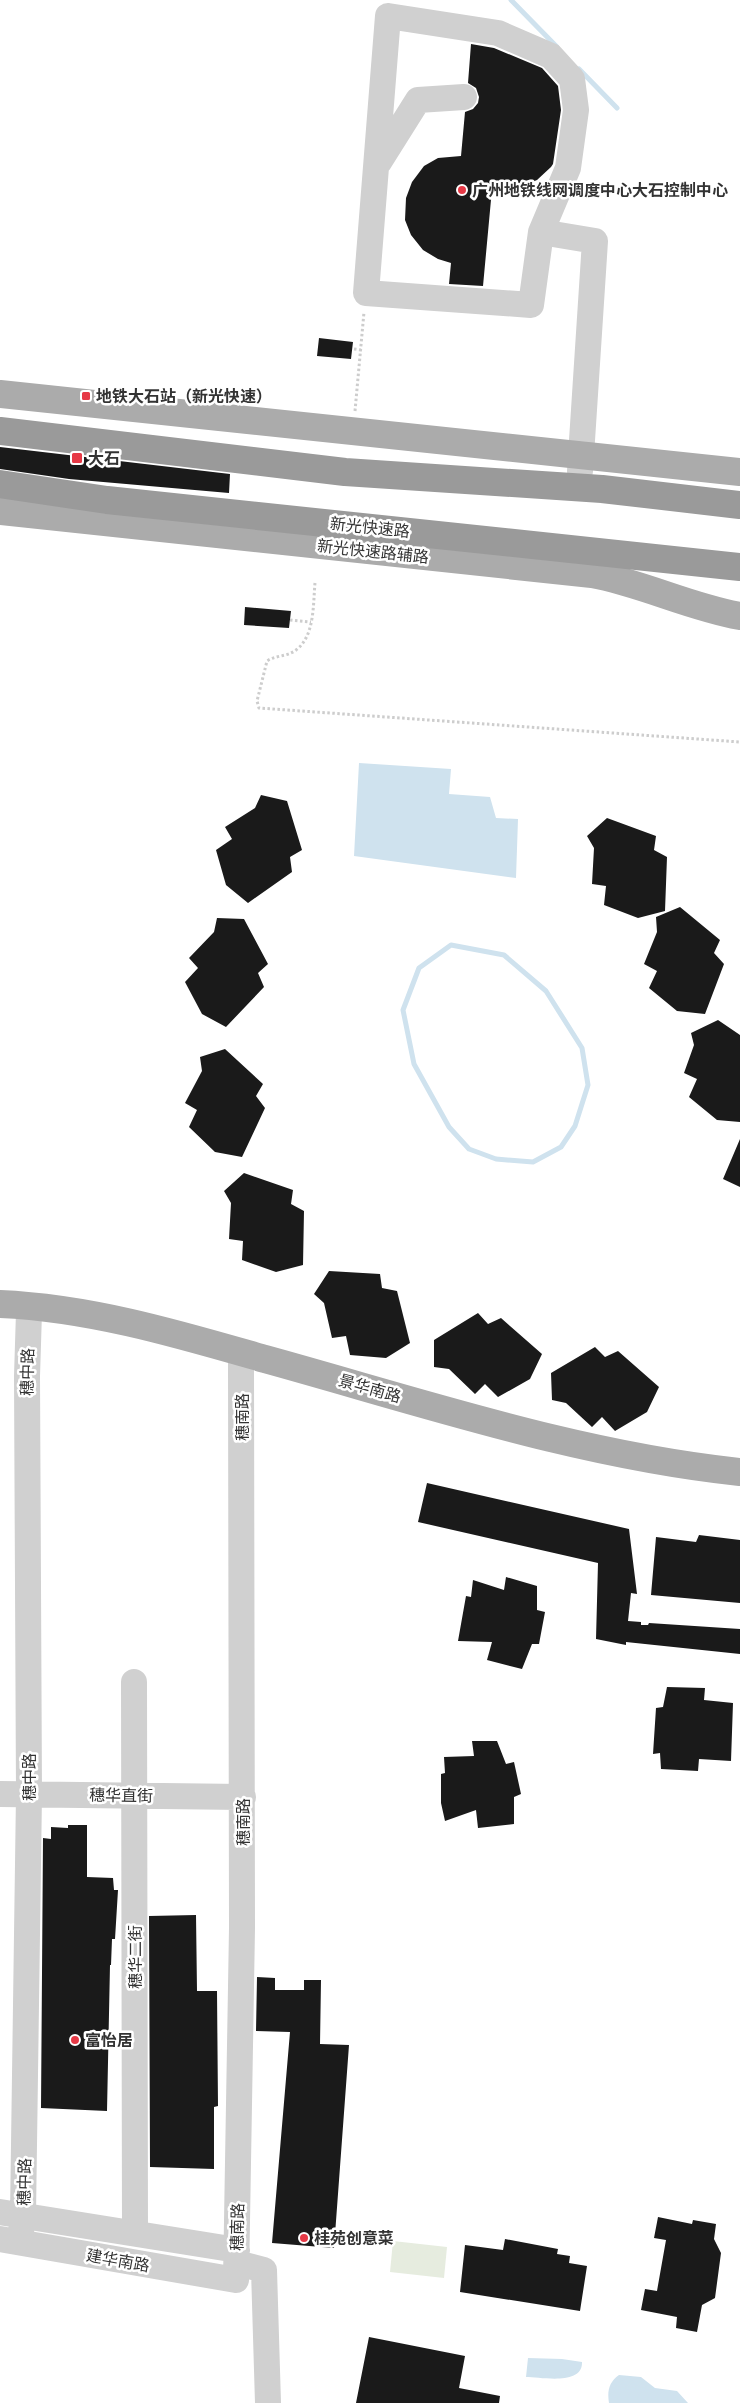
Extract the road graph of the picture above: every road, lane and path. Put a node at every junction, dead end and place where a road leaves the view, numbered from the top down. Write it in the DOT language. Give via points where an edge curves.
graph roads {
  1 [pos="464,97"];
  2 [pos="377,165"];
  3 [pos="542,232"];
  4 [pos="366,293"];
  5 [pos="354,349"];
  6 [pos="362,350"];
  7 [pos="0,394"];
  8 [pos="355,417"];
  9 [pos="0,431"];
  10 [pos="580,471"];
  11 [pos="740,472"];
  12 [pos="0,484"];
  13 [pos="740,505"];
  14 [pos="0,511"];
  15 [pos="740,567"];
  16 [pos="315,583"];
  17 [pos="740,616"];
  18 [pos="290,620"];
  19 [pos="310,622"];
  20 [pos="740,742"];
  21 [pos="0,1304"];
  22 [pos="29,1312"];
  23 [pos="241,1364"];
  24 [pos="740,1472"];
  25 [pos="134,1682"];
  26 [pos="0,1794"];
  27 [pos="29,1794"];
  28 [pos="136,1796"];
  29 [pos="243,1797"];
  30 [pos="12,2214"];
  31 [pos="134,2233"];
  32 [pos="10,2241"];
  33 [pos="236,2267"];
  34 [pos="268,2403"];
  1 -- 2 [label="street" via="418,100"];
  2 -- 3 [label="street" via="388,16 498,33 551,56 572,78 576,110 568,168"];
  2 -- 4 [label="street"];
  3 -- 4 [label="street" via="531,305"];
  3 -- 10 [label="street" via="595,242"];
  4 -- 6 [label="path"];
  5 -- 6 [label="path"];
  6 -- 8 [label="path"];
  7 -- 11 [label="main road"];
  9 -- 13 [label="highway" via="345,472 602,489"];
  12 -- 15 [label="highway, 新光快速路" via="107,500"];
  14 -- 17 [label="main road, 新光快速路辅路" via="592,574"];
  16 -- 19 [label="path"];
  18 -- 19 [label="path"];
  19 -- 20 [label="path" via="306,640 296,650 267,661 258,708"];
  21 -- 24 [label="main road, 景华南路" via="54,1308 146,1326 543,1436 632,1456"];
  22 -- 27 [label="street, 穗中路"];
  23 -- 29 [label="street, 穗南路"];
  25 -- 28 [label="street, 穗华二街"];
  26 -- 27 [label="street, 穗华直街"];
  27 -- 28 [label="street, 穗华直街"];
  27 -- 30 [label="street, 穗中路"];
  28 -- 29 [label="street, 穗华直街"];
  28 -- 31 [label="street, 穗华二街"];
  29 -- 33 [label="street, 穗南路"];
  30 -- 31 [label="street, 建华南路"];
  30 -- 32 [label="street, 穗中路"];
  31 -- 33 [label="street, 建华南路"];
  32 -- 33 [label="street, 建华南路"];
  33 -- 34 [label="street" via="264,2276"];
}
